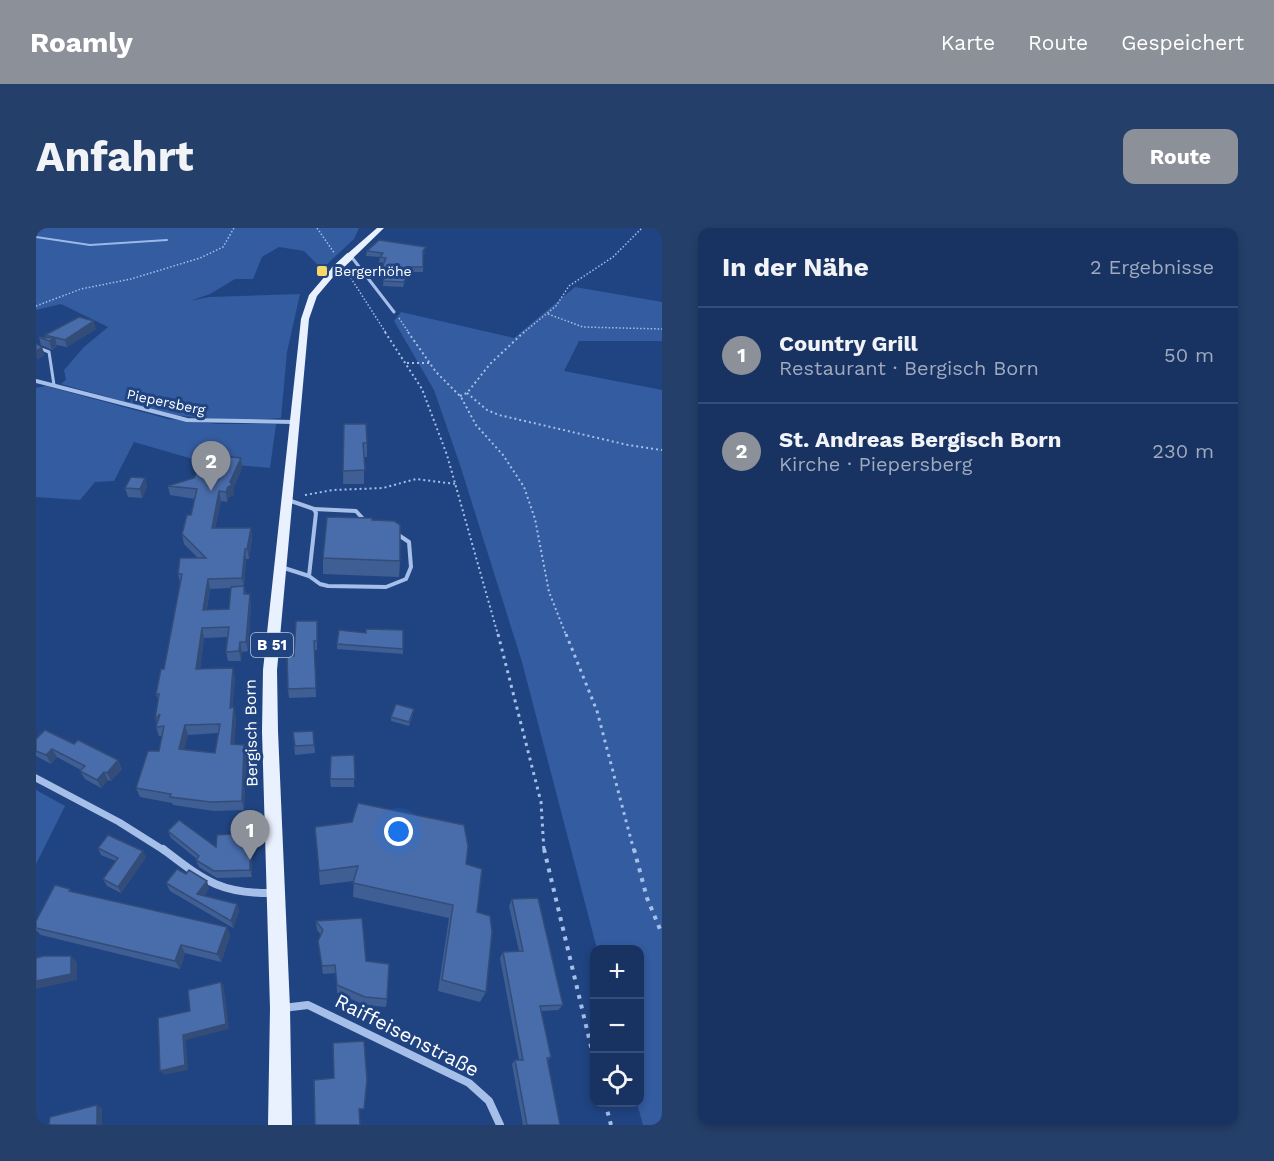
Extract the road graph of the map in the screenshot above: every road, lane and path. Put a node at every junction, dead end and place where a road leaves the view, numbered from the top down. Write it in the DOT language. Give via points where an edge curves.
graph roads {
  1 [pos="234,228"];
  2 [pos="317,228"];
  3 [pos="381,228"];
  4 [pos="642,228"];
  5 [pos="349,256"];
  6 [pos="339,260"];
  7 [pos="345,268"];
  8 [pos="36,306"];
  9 [pos="394,312"];
  10 [pos="548,314"];
  11 [pos="662,329"];
  12 [pos="36,347"];
  13 [pos="407,363"];
  14 [pos="429,363"];
  15 [pos="36,381"];
  16 [pos="54,385"];
  17 [pos="467,393"];
  18 [pos="460,396"];
  19 [pos="471,398"];
  20 [pos="466,406"];
  21 [pos="294,422"];
  22 [pos="662,450"];
  23 [pos="456,484"];
  24 [pos="312,493"];
  25 [pos="285,499"];
  26 [pos="314,509"];
  27 [pos="369,526"];
  28 [pos="393,532"];
  29 [pos="279,566"];
  30 [pos="309,576"];
  31 [pos="36,778"];
  32 [pos="277,893"];
  33 [pos="662,934"];
  34 [pos="280,1008"];
  35 [pos="593,1053"];
  36 [pos="606,1107"];
  37 [pos="280,1125"];
  38 [pos="500,1125"];
  39 [pos="611,1125"];
  1 -- 8 [label="path" via="223,247 200,258 71,292"];
  2 -- 6 [label="path"];
  3 -- 5 [label="main road, Bergisch Born / B 51"];
  4 -- 10 [label="path" via="613,257 569,286"];
  5 -- 9 [label="street"];
  5 -- 21 [label="main road, Bergisch Born / B 51, bridge" via="316,290 307,310"];
  7 -- 13 [label="path"];
  9 -- 14 [label="path"];
  10 -- 11 [label="path" via="583,327"];
  10 -- 17 [label="path" via="490,364"];
  12 -- 16 [label="lane" via="50,352"];
  13 -- 14 [label="path"];
  13 -- 23 [label="path" via="426,399"];
  14 -- 18 [label="path"];
  15 -- 16 [label="street, Piepersberg"];
  16 -- 21 [label="street, Piepersberg" via="187,420"];
  17 -- 18 [label="path"];
  17 -- 19 [label="path"];
  18 -- 20 [label="path"];
  19 -- 20 [label="path"];
  19 -- 22 [label="path" via="499,415"];
  20 -- 33 [label="path" via="516,474 530,501 549,592 597,711 647,898"];
  21 -- 25 [label="main road, Bergisch Born / B 51"];
  23 -- 24 [label="path" via="423,479 379,489 339,488"];
  23 -- 35 [label="path" via="530,753 544,849"];
  25 -- 26 [label="lane"];
  25 -- 29 [label="main road, Bergisch Born / B 51"];
  26 -- 27 [label="lane" via="356,511"];
  26 -- 30 [label="lane" via="317,521"];
  28 -- 30 [label="lane" via="409,542 411,567 401,582 372,588 328,586"];
  29 -- 30 [label="lane"];
  29 -- 32 [label="main road, Bergisch Born / B 51" via="270,699"];
  31 -- 32 [label="street" via="149,839 217,887 252,895"];
  32 -- 34 [label="main road, Bergisch Born / B 51"];
  34 -- 37 [label="main road, Bergisch Born / B 51"];
  34 -- 38 [label="street, Raiffeisenstraße" via="308,1005 469,1083 489,1101"];
  36 -- 39 [label="path"];
}
